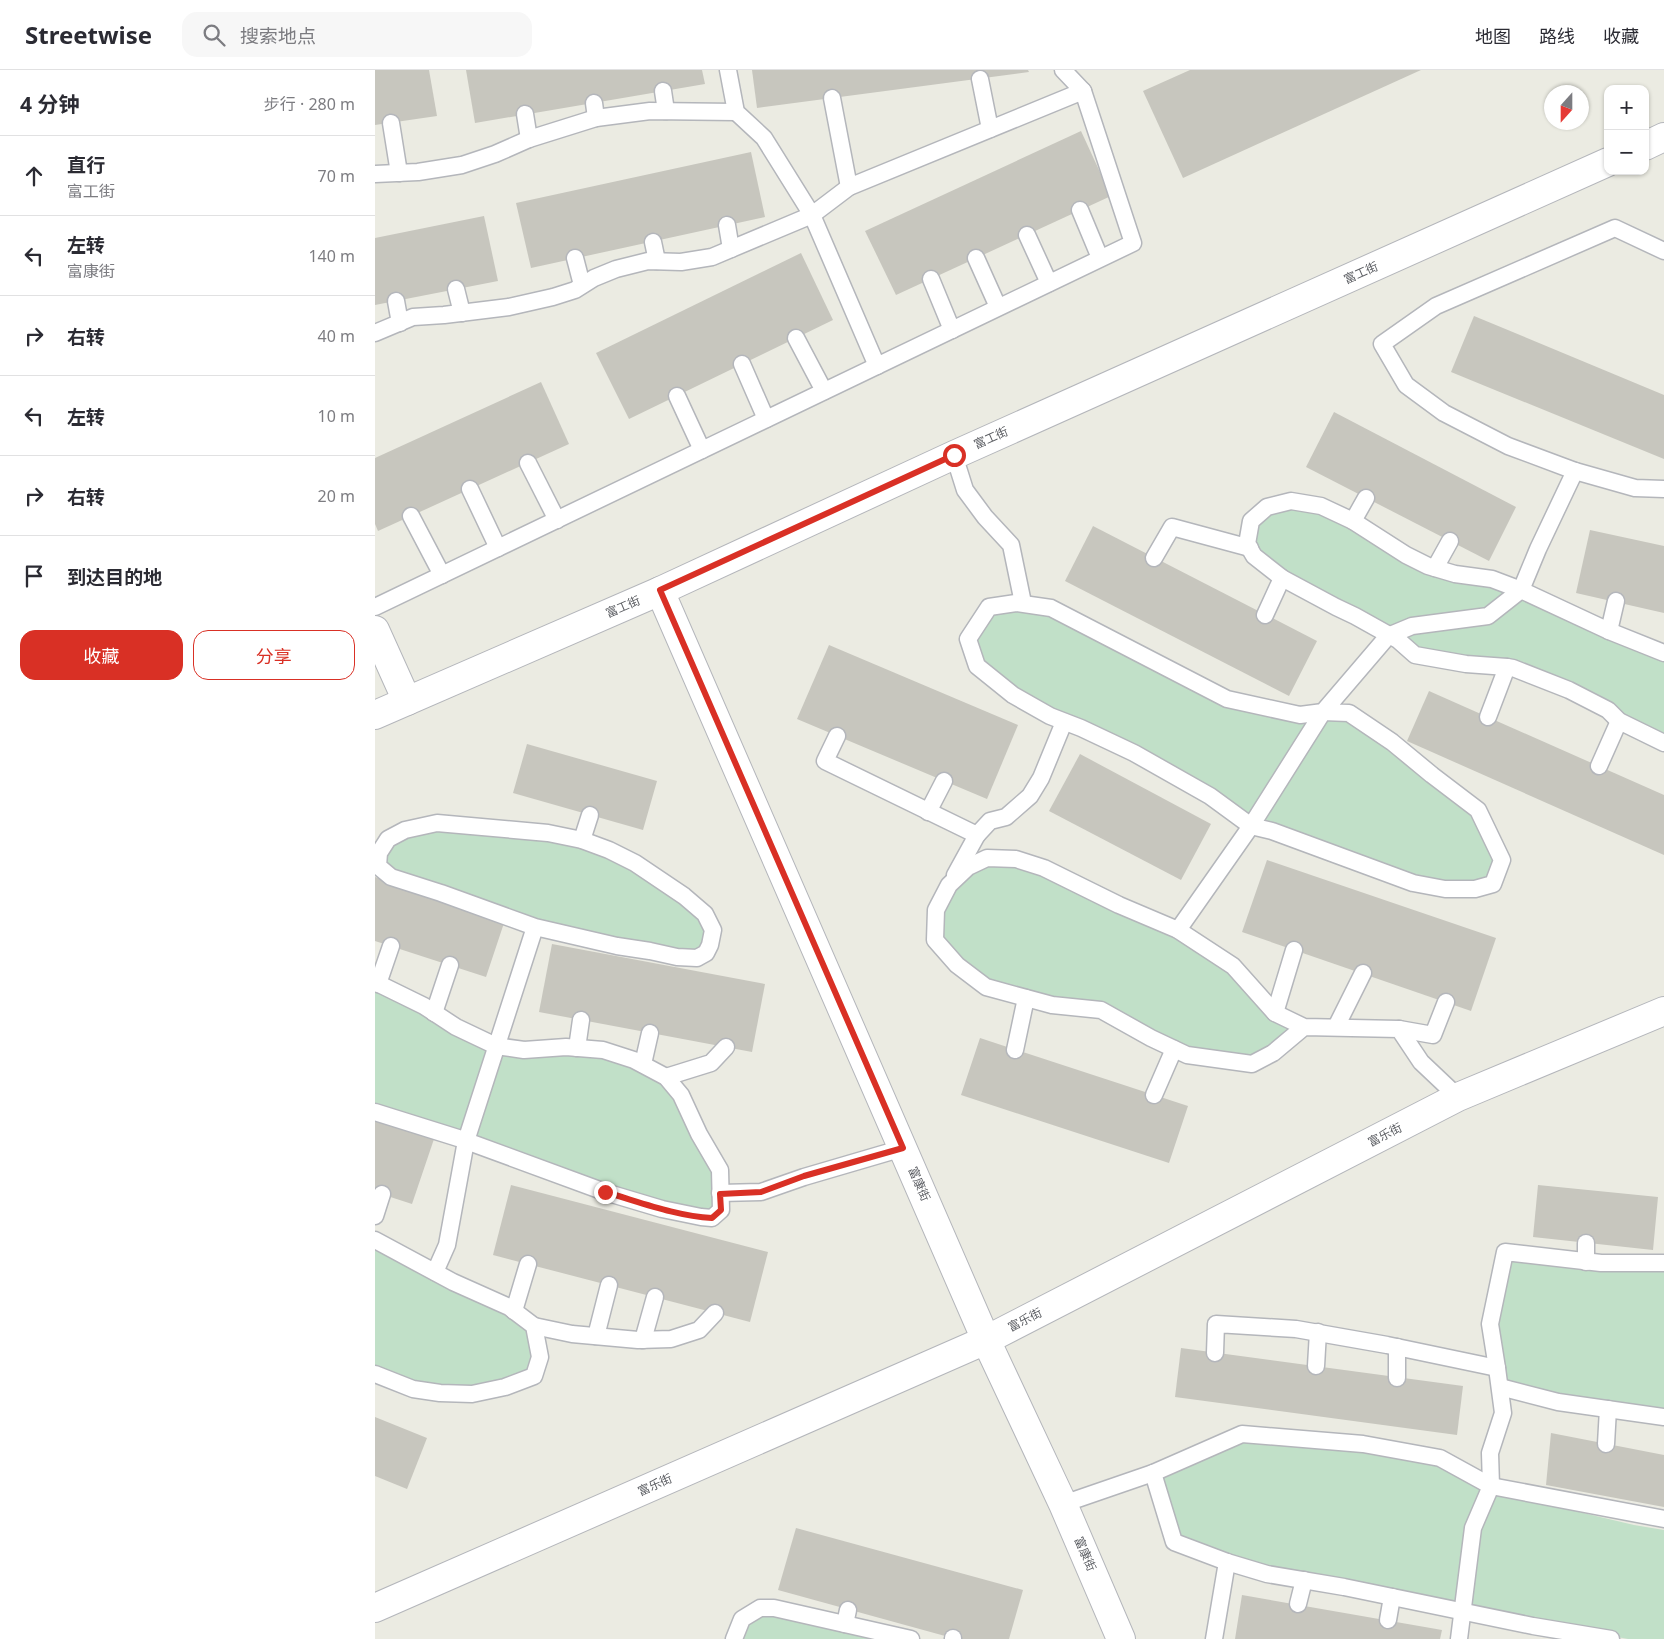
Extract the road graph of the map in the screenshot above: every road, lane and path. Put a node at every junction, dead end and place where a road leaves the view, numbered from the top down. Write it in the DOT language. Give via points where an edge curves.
graph roads {
  1 [pos="728,70"];
  2 [pos="1063,70"];
  3 [pos="980,78"];
  4 [pos="663,91"];
  5 [pos="1083,91"];
  6 [pos="833,98"];
  7 [pos="666,111"];
  8 [pos="736,112"];
  9 [pos="525,114"];
  10 [pos="391,123"];
  11 [pos="991,129"];
  12 [pos="1664,137"];
  13 [pos="529,139"];
  14 [pos="1649,144"];
  15 [pos="1604,164"];
  16 [pos="399,173"];
  17 [pos="375,174"];
  18 [pos="849,187"];
  19 [pos="1079,210"];
  20 [pos="812,215"];
  21 [pos="727,225"];
  22 [pos="1027,235"];
  23 [pos="653,242"];
  24 [pos="731,250"];
  25 [pos="1664,251"];
  26 [pos="575,258"];
  27 [pos="976,258"];
  28 [pos="1100,258"];
  29 [pos="657,262"];
  30 [pos="931,279"];
  31 [pos="1049,283"];
  32 [pos="582,285"];
  33 [pos="456,289"];
  34 [pos="396,301"];
  35 [pos="998,307"];
  36 [pos="462,313"];
  37 [pos="400,323"];
  38 [pos="952,330"];
  39 [pos="375,333"];
  40 [pos="796,338"];
  41 [pos="741,364"];
  42 [pos="877,366"];
  43 [pos="824,391"];
  44 [pos="677,396"];
  45 [pos="766,419"];
  46 [pos="702,450"];
  47 [pos="954,455"];
  48 [pos="528,463"];
  49 [pos="1575,471"];
  50 [pos="470,489"];
  51 [pos="1664,489"];
  52 [pos="1366,498"];
  53 [pos="411,516"];
  54 [pos="557,520"];
  55 [pos="1353,521"];
  56 [pos="1450,541"];
  57 [pos="498,548"];
  58 [pos="1250,548"];
  59 [pos="1155,558"];
  60 [pos="1435,568"];
  61 [pos="442,575"];
  62 [pos="1282,578"];
  63 [pos="660,590"];
  64 [pos="1521,590"];
  65 [pos="1616,601"];
  66 [pos="1023,604"];
  67 [pos="375,606"];
  68 [pos="1265,615"];
  69 [pos="375,630"];
  70 [pos="1609,631"];
  71 [pos="1388,636"];
  72 [pos="1664,653"];
  73 [pos="1507,667"];
  74 [pos="407,701"];
  75 [pos="1323,712"];
  76 [pos="375,715"];
  77 [pos="1488,717"];
  78 [pos="1619,721"];
  79 [pos="1065,722"];
  80 [pos="837,736"];
  81 [pos="1664,743"];
  82 [pos="1599,766"];
  83 [pos="944,781"];
  84 [pos="928,812"];
  85 [pos="590,815"];
  86 [pos="1251,826"];
  87 [pos="977,835"];
  88 [pos="582,840"];
  89 [pos="949,885"];
  90 [pos="535,927"];
  91 [pos="1178,930"];
  92 [pos="391,946"];
  93 [pos="1294,950"];
  94 [pos="450,965"];
  95 [pos="1363,974"];
  96 [pos="377,983"];
  97 [pos="1026,998"];
  98 [pos="1447,1002"];
  99 [pos="1664,1011"];
  100 [pos="433,1013"];
  101 [pos="1275,1013"];
  102 [pos="581,1020"];
  103 [pos="1304,1026"];
  104 [pos="1336,1027"];
  105 [pos="1399,1029"];
  106 [pos="650,1033"];
  107 [pos="497,1046"];
  108 [pos="725,1047"];
  109 [pos="577,1048"];
  110 [pos="1174,1048"];
  111 [pos="1015,1050"];
  112 [pos="643,1064"];
  113 [pos="666,1077"];
  114 [pos="1154,1095"];
  115 [pos="1458,1097"];
  116 [pos="375,1112"];
  117 [pos="466,1141"];
  118 [pos="903,1148"];
  119 [pos="382,1194"];
  120 [pos="720,1194"];
  121 [pos="375,1216"];
  122 [pos="375,1240"];
  123 [pos="1586,1243"];
  124 [pos="1587,1262"];
  125 [pos="1664,1263"];
  126 [pos="528,1264"];
  127 [pos="435,1272"];
  128 [pos="609,1285"];
  129 [pos="655,1297"];
  130 [pos="514,1311"];
  131 [pos="715,1313"];
  132 [pos="534,1326"];
  133 [pos="1318,1332"];
  134 [pos="596,1336"];
  135 [pos="643,1340"];
  136 [pos="987,1340"];
  137 [pos="1397,1347"];
  138 [pos="1215,1353"];
  139 [pos="1316,1366"];
  140 [pos="1497,1368"];
  141 [pos="1397,1378"];
  142 [pos="377,1380"];
  143 [pos="1500,1387"];
  144 [pos="1608,1409"];
  145 [pos="1664,1417"];
  146 [pos="1606,1444"];
  147 [pos="1153,1473"];
  148 [pos="1491,1486"];
  149 [pos="1063,1504"];
  150 [pos="1664,1519"];
  151 [pos="1227,1562"];
  152 [pos="1304,1580"];
  153 [pos="1392,1597"];
  154 [pos="1298,1604"];
  155 [pos="375,1608"];
  156 [pos="1462,1612"];
  157 [pos="1388,1620"];
  158 [pos="1543,1633"];
  159 [pos="734,1639"];
  160 [pos="911,1639"];
  161 [pos="1121,1639"];
  162 [pos="1214,1639"];
  163 [pos="1459,1639"];
  164 [pos="1611,1639"];
  1 -- 8 [label="lane"];
  2 -- 5 [label="lane"];
  3 -- 11 [label="lane"];
  4 -- 7 [label="lane"];
  5 -- 11 [label="lane"];
  5 -- 28 [label="lane" via="1133,242"];
  6 -- 18 [label="lane"];
  7 -- 8 [label="lane"];
  7 -- 13 [label="lane" via="595,110"];
  8 -- 20 [label="lane" via="764,138"];
  9 -- 13 [label="lane"];
  10 -- 16 [label="lane"];
  11 -- 18 [label="lane"];
  12 -- 14 [label="street"];
  13 -- 16 [label="lane" via="462,165"];
  15 -- 47 [label="street, 富工街"];
  16 -- 17 [label="lane"];
  18 -- 20 [label="lane"];
  19 -- 28 [label="lane"];
  20 -- 24 [label="lane"];
  20 -- 42 [label="lane"];
  21 -- 24 [label="lane"];
  22 -- 31 [label="lane"];
  23 -- 29 [label="lane"];
  24 -- 29 [label="lane" via="712,257"];
  25 -- 49 [label="lane" via="1615,228 1436,306 1382,344 1406,385 1444,413 1508,446"];
  26 -- 32 [label="lane"];
  27 -- 35 [label="lane"];
  28 -- 31 [label="lane"];
  29 -- 32 [label="lane" via="616,268"];
  30 -- 38 [label="lane"];
  31 -- 35 [label="lane"];
  32 -- 36 [label="lane" via="527,304"];
  33 -- 36 [label="lane"];
  34 -- 37 [label="lane"];
  35 -- 38 [label="lane"];
  36 -- 37 [label="lane" via="413,317"];
  37 -- 39 [label="lane"];
  38 -- 42 [label="lane"];
  40 -- 43 [label="lane"];
  41 -- 45 [label="lane"];
  42 -- 43 [label="lane"];
  43 -- 45 [label="lane"];
  44 -- 46 [label="lane"];
  45 -- 46 [label="lane"];
  46 -- 54 [label="lane"];
  47 -- 63 [label="street, 富工街"];
  47 -- 66 [label="lane" via="965,490 1011,545"];
  48 -- 54 [label="lane"];
  49 -- 51 [label="lane" via="1635,488"];
  49 -- 64 [label="lane"];
  50 -- 57 [label="lane"];
  52 -- 55 [label="lane"];
  53 -- 61 [label="lane"];
  54 -- 57 [label="lane"];
  55 -- 58 [label="lane" via="1321,506 1291,501 1267,507 1251,521 1247,544"];
  55 -- 60 [label="lane" via="1406,555"];
  56 -- 60 [label="lane"];
  57 -- 61 [label="lane"];
  58 -- 59 [label="lane" via="1172,527"];
  58 -- 62 [label="lane" via="1254,556"];
  60 -- 64 [label="lane" via="1492,579"];
  61 -- 67 [label="lane"];
  62 -- 68 [label="lane"];
  62 -- 71 [label="lane"];
  63 -- 74 [label="street, 富工街"];
  63 -- 118 [label="street, 富康街"];
  64 -- 70 [label="lane"];
  64 -- 71 [label="lane" via="1488,616 1412,626"];
  65 -- 70 [label="lane"];
  66 -- 75 [label="lane" via="1051,608 1227,698 1300,715"];
  66 -- 79 [label="lane" via="989,607 968,639 977,666 1013,695"];
  69 -- 74 [label="street"];
  70 -- 72 [label="lane"];
  71 -- 73 [label="lane" via="1415,655"];
  71 -- 75 [label="lane"];
  73 -- 77 [label="lane"];
  73 -- 78 [label="lane" via="1569,690 1608,710"];
  74 -- 76 [label="street, 富工街"];
  75 -- 86 [label="lane"];
  75 -- 86 [label="lane" via="1349,713 1392,742 1478,810 1502,860 1493,884 1475,889 1445,889 1413,883"];
  78 -- 81 [label="lane"];
  78 -- 82 [label="lane"];
  79 -- 86 [label="lane" via="1135,753 1210,796"];
  79 -- 87 [label="lane" via="1041,778 1029,796 1006,817 990,821"];
  80 -- 84 [label="lane" via="825,761"];
  83 -- 84 [label="lane"];
  84 -- 87 [label="lane"];
  85 -- 88 [label="lane"];
  86 -- 91 [label="lane"];
  87 -- 89 [label="lane"];
  88 -- 90 [label="lane" via="635,863 685,896 705,914 713,930 706,953 697,958 677,957"];
  88 -- 90 [label="lane" via="548,833 437,823 405,830 388,839 379,853 378,866 391,877"];
  89 -- 91 [label="lane" via="968,867 987,858 1016,859 1044,868"];
  89 -- 97 [label="lane" via="936,910 935,940 957,965 986,988"];
  90 -- 107 [label="lane"];
  91 -- 101 [label="lane" via="1233,966"];
  92 -- 96 [label="lane"];
  93 -- 101 [label="lane"];
  94 -- 100 [label="lane"];
  95 -- 104 [label="lane"];
  96 -- 100 [label="lane"];
  97 -- 110 [label="lane" via="1053,1006 1101,1010"];
  97 -- 111 [label="lane"];
  98 -- 105 [label="lane" via="1433,1035"];
  99 -- 115 [label="street, 富乐街"];
  100 -- 107 [label="lane"];
  101 -- 103 [label="lane"];
  102 -- 109 [label="lane"];
  103 -- 104 [label="lane"];
  103 -- 110 [label="lane" via="1273,1053 1252,1064 1187,1055"];
  104 -- 105 [label="lane"];
  105 -- 115 [label="lane" via="1421,1062"];
  106 -- 112 [label="lane"];
  107 -- 109 [label="lane" via="524,1050"];
  107 -- 117 [label="lane"];
  108 -- 113 [label="lane" via="711,1063"];
  109 -- 112 [label="lane" via="603,1050"];
  110 -- 114 [label="lane"];
  112 -- 113 [label="lane"];
  113 -- 120 [label="lane" via="681,1095 720,1170"];
  115 -- 136 [label="street, 富乐街"];
  116 -- 117 [label="lane"];
  117 -- 120 [label="lane" via="605,1192 701,1217 712,1218 721,1210"];
  117 -- 127 [label="lane" via="447,1245"];
  118 -- 120 [label="lane" via="804,1176 761,1192"];
  118 -- 136 [label="street, 富康街"];
  119 -- 121 [label="lane"];
  122 -- 127 [label="lane"];
  123 -- 124 [label="lane"];
  124 -- 125 [label="lane"];
  124 -- 140 [label="lane" via="1505,1252 1490,1324"];
  126 -- 130 [label="lane"];
  127 -- 130 [label="lane"];
  128 -- 134 [label="lane"];
  129 -- 135 [label="lane"];
  130 -- 132 [label="lane"];
  131 -- 135 [label="lane" via="699,1330 671,1339"];
  132 -- 134 [label="lane"];
  132 -- 142 [label="lane" via="540,1357 534,1376 505,1387 472,1394 440,1393 413,1390"];
  133 -- 137 [label="lane"];
  133 -- 138 [label="lane" via="1217,1324"];
  133 -- 139 [label="lane"];
  134 -- 135 [label="lane"];
  136 -- 149 [label="street, 富康街"];
  136 -- 155 [label="street, 富乐街"];
  137 -- 140 [label="lane"];
  137 -- 141 [label="lane"];
  140 -- 143 [label="lane"];
  143 -- 144 [label="lane" via="1558,1402"];
  143 -- 148 [label="lane" via="1503,1414 1490,1453"];
  144 -- 145 [label="lane"];
  144 -- 146 [label="lane"];
  147 -- 148 [label="lane" via="1242,1434 1363,1444 1440,1458"];
  147 -- 149 [label="lane"];
  147 -- 151 [label="lane" via="1173,1542"];
  148 -- 150 [label="lane"];
  148 -- 156 [label="lane" via="1473,1528"];
  149 -- 161 [label="street, 富康街"];
  151 -- 152 [label="lane" via="1267,1574"];
  151 -- 162 [label="lane"];
  152 -- 153 [label="lane"];
  152 -- 154 [label="lane"];
  153 -- 156 [label="lane"];
  153 -- 157 [label="lane"];
  156 -- 158 [label="lane"];
  156 -- 163 [label="lane"];
  158 -- 164 [label="lane"];
  159 -- 160 [label="lane" via="742,1619 760,1608 847,1617"];
}
